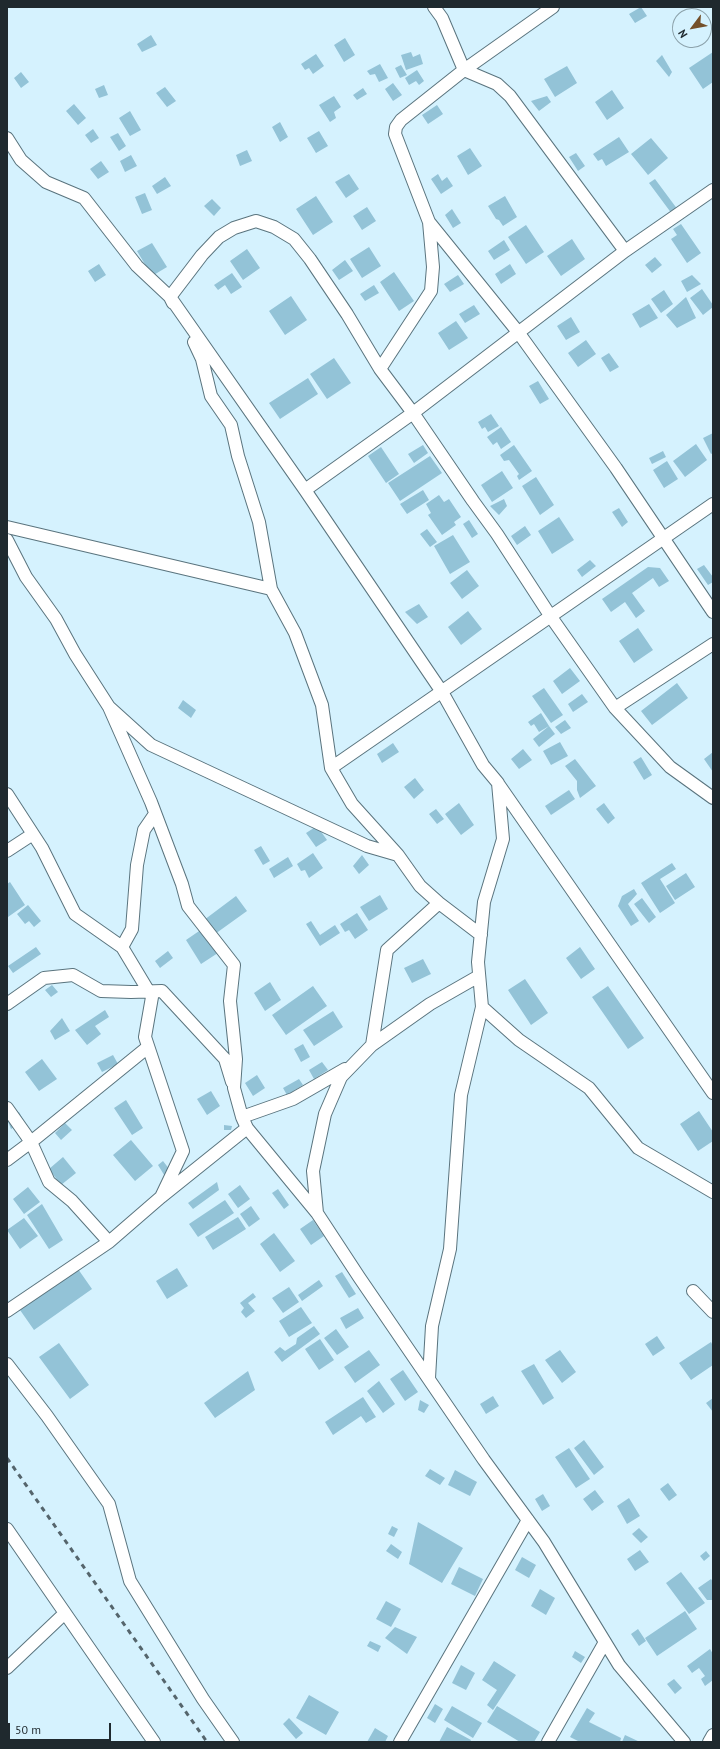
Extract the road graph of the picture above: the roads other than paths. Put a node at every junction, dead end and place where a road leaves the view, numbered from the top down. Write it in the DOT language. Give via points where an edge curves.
graph roads {
  1 [pos="434,7"];
  2 [pos="553,7"];
  3 [pos="464,70"];
  4 [pos="7,138"];
  5 [pos="713,190"];
  6 [pos="429,222"];
  7 [pos="625,251"];
  8 [pos="170,297"];
  9 [pos="518,332"];
  10 [pos="380,369"];
  11 [pos="413,413"];
  12 [pos="305,490"];
  13 [pos="713,504"];
  14 [pos="7,527"];
  15 [pos="664,538"];
  16 [pos="7,540"];
  17 [pos="271,589"];
  18 [pos="713,612"];
  19 [pos="551,617"];
  20 [pos="713,644"];
  21 [pos="442,692"];
  22 [pos="109,707"];
  23 [pos="615,708"];
  24 [pos="331,768"];
  25 [pos="498,784"];
  26 [pos="7,794"];
  27 [pos="713,798"];
  28 [pos="155,814"];
  29 [pos="33,834"];
  30 [pos="7,851"];
  31 [pos="398,855"];
  32 [pos="439,903"];
  33 [pos="481,935"];
  34 [pos="122,947"];
  35 [pos="479,976"];
  36 [pos="149,992"];
  37 [pos="7,1004"];
  38 [pos="482,1007"];
  39 [pos="373,1040"];
  40 [pos="148,1047"];
  41 [pos="354,1064"];
  42 [pos="234,1088"];
  43 [pos="713,1093"];
  44 [pos="7,1108"];
  45 [pos="244,1122"];
  46 [pos="31,1142"];
  47 [pos="7,1160"];
  48 [pos="713,1192"];
  49 [pos="161,1197"];
  50 [pos="318,1213"];
  51 [pos="109,1242"];
  52 [pos="693,1291"];
  53 [pos="7,1311"];
  54 [pos="713,1312"];
  55 [pos="7,1364"];
  56 [pos="429,1378"];
  57 [pos="528,1520"];
  58 [pos="7,1529"];
  59 [pos="64,1613"];
  60 [pos="605,1642"];
  61 [pos="7,1668"];
  62 [pos="713,1735"];
  63 [pos="154,1742"];
  64 [pos="233,1742"];
  65 [pos="400,1742"];
  66 [pos="548,1742"];
  67 [pos="684,1742"];
  68 [pos="709,1742"];
  1 -- 3 [label="street" via="442,18"];
  2 -- 3 [label="street"];
  3 -- 6 [label="street" via="400,120 396,126 395,134"];
  3 -- 7 [label="street" via="497,84 510,96"];
  4 -- 8 [label="street" via="21,160 46,182 84,198 137,266"];
  5 -- 7 [label="street"];
  6 -- 9 [label="street"];
  6 -- 10 [label="street" via="433,267 431,291"];
  7 -- 9 [label="street"];
  8 -- 10 [label="street" via="219,237 234,228 256,221 274,227 294,239 310,259"];
  8 -- 12 [label="street"];
  8 -- 17 [label="street" via="202,359 210,396 231,425 259,522"];
  9 -- 11 [label="street"];
  9 -- 15 [label="street"];
  10 -- 11 [label="street"];
  11 -- 12 [label="street"];
  11 -- 19 [label="street"];
  12 -- 21 [label="street"];
  13 -- 15 [label="street"];
  14 -- 17 [label="street"];
  15 -- 18 [label="street"];
  15 -- 19 [label="street"];
  16 -- 22 [label="street" via="26,577 56,619"];
  17 -- 24 [label="street" via="295,633 322,705"];
  19 -- 21 [label="street"];
  19 -- 23 [label="street"];
  20 -- 23 [label="street"];
  21 -- 24 [label="street"];
  21 -- 25 [label="street" via="483,765"];
  22 -- 28 [label="street"];
  22 -- 31 [label="street" via="151,745 367,846"];
  23 -- 27 [label="street" via="670,766"];
  24 -- 31 [label="street" via="352,804"];
  25 -- 33 [label="street" via="503,839 484,902"];
  25 -- 43 [label="street"];
  26 -- 29 [label="street"];
  28 -- 34 [label="street" via="144,830 136,866 132,929"];
  28 -- 42 [label="street" via="188,906 234,965 230,1001 236,1059"];
  29 -- 30 [label="street"];
  29 -- 34 [label="street" via="75,914"];
  31 -- 32 [label="street" via="420,886"];
  32 -- 33 [label="street"];
  32 -- 39 [label="street" via="387,950"];
  33 -- 35 [label="street"];
  34 -- 36 [label="street"];
  35 -- 38 [label="street"];
  35 -- 39 [label="street"];
  36 -- 37 [label="street" via="101,991 73,975 44,978"];
  36 -- 40 [label="street" via="152,997 145,1037"];
  36 -- 42 [label="street" via="162,991 202,1034 224,1059"];
  38 -- 48 [label="street" via="519,1040 589,1088 638,1148"];
  38 -- 56 [label="street" via="461,1095 450,1249 432,1326"];
  39 -- 41 [label="street"];
  40 -- 46 [label="street"];
  40 -- 49 [label="street" via="183,1151"];
  41 -- 45 [label="street" via="293,1099"];
  41 -- 50 [label="street" via="341,1077 325,1114 313,1171"];
  42 -- 45 [label="street"];
  44 -- 46 [label="street"];
  45 -- 49 [label="street"];
  45 -- 50 [label="street"];
  46 -- 47 [label="street"];
  46 -- 51 [label="street" via="49,1182 72,1202"];
  49 -- 51 [label="street"];
  50 -- 56 [label="street"];
  51 -- 53 [label="street"];
  52 -- 54 [label="street"];
  55 -- 64 [label="street" via="109,1504 130,1581 203,1699"];
  56 -- 57 [label="street"];
  57 -- 60 [label="street"];
  57 -- 65 [label="street"];
  58 -- 59 [label="street"];
  59 -- 61 [label="street"];
  59 -- 63 [label="street"];
  60 -- 66 [label="street"];
  60 -- 67 [label="street" via="619,1665"];
  62 -- 68 [label="street"];
}
